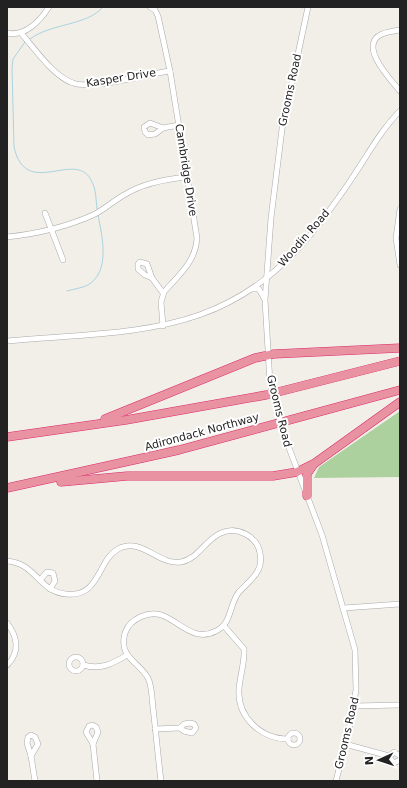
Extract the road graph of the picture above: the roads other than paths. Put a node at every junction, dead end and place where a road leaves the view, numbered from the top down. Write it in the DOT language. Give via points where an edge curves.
graph roads {
  1 [pos="49,7"];
  2 [pos="150,7"];
  3 [pos="308,7"];
  4 [pos="400,30"];
  5 [pos="7,32"];
  6 [pos="21,33"];
  7 [pos="170,71"];
  8 [pos="400,91"];
  9 [pos="400,111"];
  10 [pos="178,125"];
  11 [pos="163,128"];
  12 [pos="188,177"];
  13 [pos="400,209"];
  14 [pos="46,213"];
  15 [pos="52,229"];
  16 [pos="7,237"];
  17 [pos="398,237"];
  18 [pos="267,258"];
  19 [pos="63,260"];
  20 [pos="400,265"];
  21 [pos="281,266"];
  22 [pos="152,278"];
  23 [pos="266,279"];
  24 [pos="251,290"];
  25 [pos="163,293"];
  26 [pos="265,300"];
  27 [pos="163,326"];
  28 [pos="7,341"];
  29 [pos="400,348"];
  30 [pos="267,355"];
  31 [pos="400,361"];
  32 [pos="400,390"];
  33 [pos="400,402"];
  34 [pos="89,425"];
  35 [pos="7,437"];
  36 [pos="315,463"];
  37 [pos="297,472"];
  38 [pos="24,485"];
  39 [pos="7,488"];
  40 [pos="307,496"];
  41 [pos="7,561"];
  42 [pos="40,580"];
  43 [pos="50,588"];
  44 [pos="400,604"];
  45 [pos="344,608"];
  46 [pos="7,623"];
  47 [pos="224,626"];
  48 [pos="127,655"];
  49 [pos="7,665"];
  50 [pos="83,666"];
  51 [pos="400,705"];
  52 [pos="354,706"];
  53 [pos="180,728"];
  54 [pos="155,729"];
  55 [pos="288,739"];
  56 [pos="93,744"];
  57 [pos="345,744"];
  58 [pos="31,756"];
  59 [pos="389,756"];
  60 [pos="400,756"];
  61 [pos="400,760"];
  62 [pos="35,781"];
  63 [pos="98,781"];
  64 [pos="161,781"];
  65 [pos="336,781"];
  1 -- 6 [label="street" via="34,24"];
  2 -- 7 [label="street, Cambridge Drive" via="158,16"];
  3 -- 18 [label="street, Grooms Road" via="282,129"];
  4 -- 8 [label="street" via="382,34 373,46 374,55 380,65"];
  5 -- 6 [label="street"];
  6 -- 7 [label="street, Kasper Drive" via="47,63 74,84 102,83"];
  7 -- 10 [label="street, Cambridge Drive"];
  9 -- 21 [label="street, Woodin Road" via="384,129 322,220"];
  10 -- 11 [label="street"];
  10 -- 12 [label="street, Cambridge Drive"];
  12 -- 15 [label="street" via="142,186 124,194 94,214"];
  12 -- 25 [label="street, Cambridge Drive" via="197,238 196,250 192,260"];
  13 -- 17 [label="street"];
  14 -- 15 [label="street"];
  15 -- 16 [label="street"];
  15 -- 19 [label="street"];
  17 -- 20 [label="street"];
  18 -- 21 [label="street" via="272,266"];
  18 -- 23 [label="street, Grooms Road"];
  21 -- 23 [label="street, Woodin Road"];
  22 -- 25 [label="street"];
  23 -- 24 [label="street, Woodin Road"];
  23 -- 26 [label="street, Grooms Road"];
  24 -- 26 [label="street" via="260,290"];
  24 -- 27 [label="street, Woodin Road" via="206,314"];
  25 -- 27 [label="street"];
  26 -- 30 [label="street, Grooms Road"];
  27 -- 28 [label="street, Woodin Road" via="97,335"];
  29 -- 30 [label="highway"];
  30 -- 34 [label="highway" via="238,364"];
  30 -- 37 [label="street, Grooms Road, bridge" via="270,383"];
  31 -- 34 [label="highway, Adirondack Northway" via="266,395"];
  32 -- 38 [label="highway, Adirondack Northway" via="179,450"];
  33 -- 36 [label="highway"];
  34 -- 35 [label="highway, Adirondack Northway"];
  36 -- 37 [label="highway"];
  36 -- 40 [label="highway" via="307,474"];
  37 -- 38 [label="highway" via="273,476 127,476"];
  37 -- 40 [label="street, Grooms Road"];
  38 -- 39 [label="highway, Adirondack Northway"];
  40 -- 45 [label="street, Grooms Road" via="322,535"];
  41 -- 42 [label="street" via="21,563"];
  42 -- 43 [label="street"];
  42 -- 43 [label="street" via="47,572 53,572 55,578"];
  43 -- 47 [label="street" via="65,594 82,592 94,583 110,555 123,546 137,546 159,558 180,562 188,560 222,532 241,531 258,547 260,561 257,574 234,600"];
  44 -- 45 [label="street"];
  45 -- 52 [label="street, Grooms Road" via="357,661"];
  46 -- 49 [label="street" via="14,632 16,642 15,653"];
  47 -- 48 [label="street" via="212,633 199,634 189,632 164,616 146,615 135,620 126,633 124,646"];
  47 -- 55 [label="street" via="244,649 239,696 247,718 268,736"];
  48 -- 50 [label="street" via="105,666"];
  48 -- 54 [label="street" via="149,680"];
  51 -- 52 [label="street"];
  52 -- 57 [label="street, Grooms Road"];
  53 -- 54 [label="street"];
  54 -- 64 [label="street"];
  56 -- 63 [label="street"];
  57 -- 59 [label="street"];
  57 -- 65 [label="street, Grooms Road"];
  58 -- 62 [label="street"];
  59 -- 60 [label="street" via="394,752"];
  59 -- 61 [label="street" via="390,761 394,763"];
}
